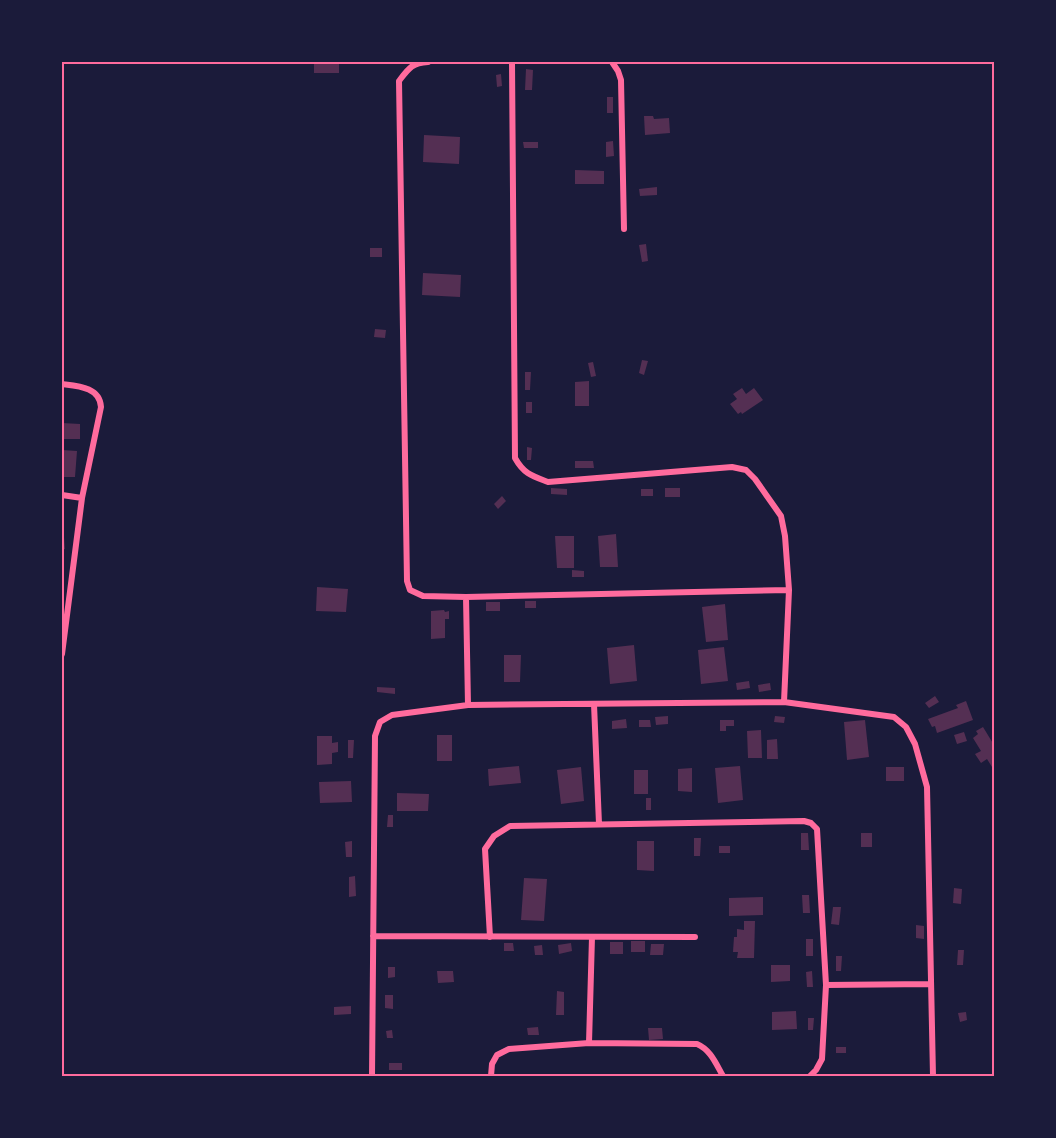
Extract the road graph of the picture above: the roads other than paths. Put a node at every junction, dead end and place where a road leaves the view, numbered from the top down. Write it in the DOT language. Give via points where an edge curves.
graph roads {
  1 [pos="428,62"];
  2 [pos="512,62"];
  3 [pos="612,62"];
  4 [pos="624,229"];
  5 [pos="62,384"];
  6 [pos="62,495"];
  7 [pos="82,498"];
  8 [pos="789,590"];
  9 [pos="466,597"];
  10 [pos="64,613"];
  11 [pos="62,654"];
  12 [pos="784,702"];
  13 [pos="594,704"];
  14 [pos="468,705"];
  15 [pos="599,824"];
  16 [pos="374,936"];
  17 [pos="592,937"];
  18 [pos="490,938"];
  19 [pos="695,938"];
  20 [pos="931,984"];
  21 [pos="826,985"];
  22 [pos="589,1043"];
  23 [pos="372,1077"];
  24 [pos="491,1077"];
  25 [pos="723,1077"];
  26 [pos="810,1077"];
  27 [pos="933,1077"];
  1 -- 9 [label="street" via="416,63 399,81 406,581 410,590 423,596"];
  2 -- 8 [label="street" via="515,458 530,475 548,482 732,467 746,470 782,516"];
  3 -- 4 [label="street" via="621,80"];
  5 -- 7 [label="street" via="87,389 100,400"];
  6 -- 7 [label="street"];
  7 -- 10 [label="street"];
  8 -- 9 [label="street"];
  8 -- 12 [label="street"];
  9 -- 14 [label="street"];
  10 -- 11 [label="street"];
  12 -- 13 [label="street"];
  12 -- 20 [label="street" via="894,717 906,727 915,744 927,786"];
  13 -- 14 [label="street"];
  13 -- 15 [label="street"];
  14 -- 16 [label="street" via="392,715 380,723 375,736"];
  15 -- 18 [label="street" via="510,826 494,836 485,849"];
  15 -- 21 [label="street" via="811,823 817,829"];
  16 -- 18 [label="street"];
  16 -- 23 [label="street"];
  17 -- 18 [label="street"];
  17 -- 19 [label="street"];
  17 -- 22 [label="street"];
  20 -- 21 [label="street"];
  20 -- 27 [label="street"];
  21 -- 26 [label="street" via="822,1059"];
  22 -- 24 [label="street" via="509,1049 497,1055"];
  22 -- 25 [label="street" via="697,1044 709,1052"];
}
